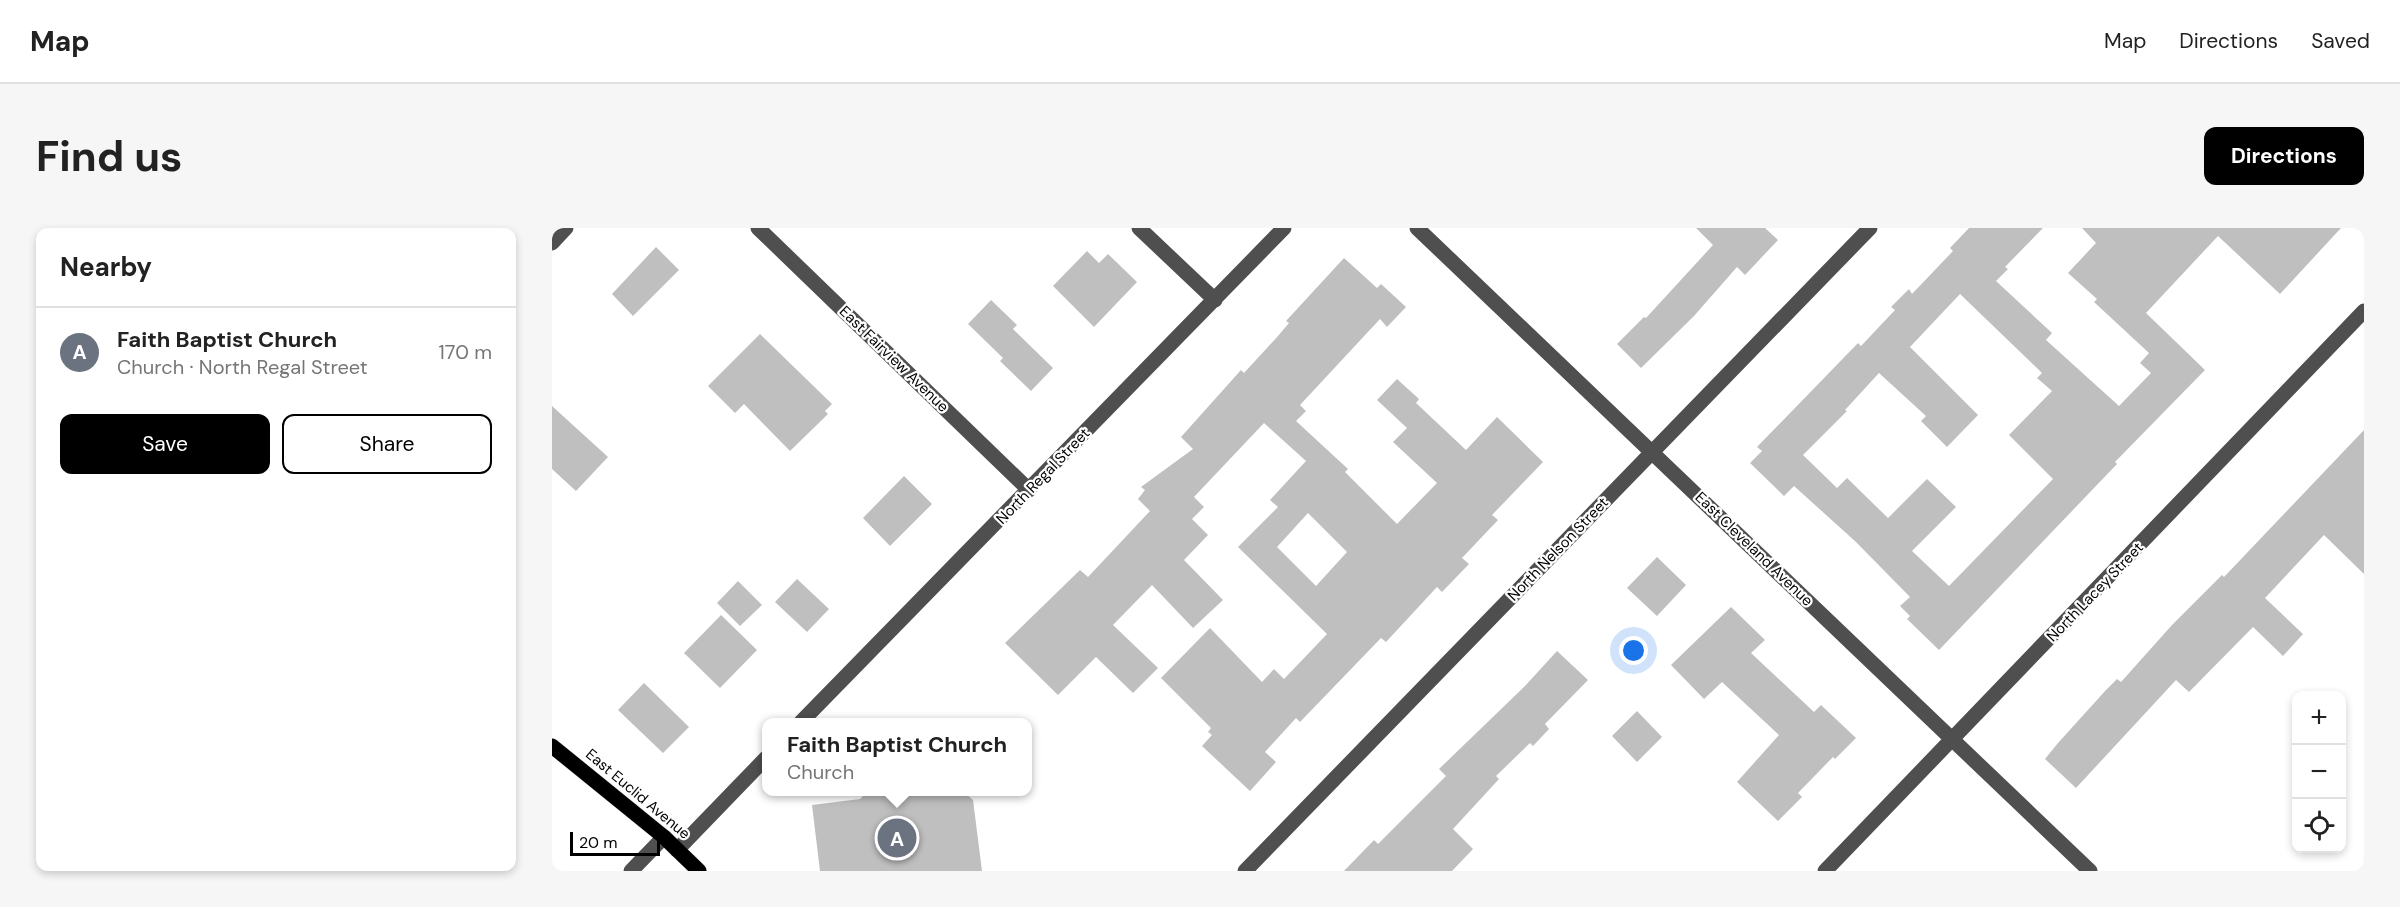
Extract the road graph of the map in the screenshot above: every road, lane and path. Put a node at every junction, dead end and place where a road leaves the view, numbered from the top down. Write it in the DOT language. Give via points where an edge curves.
graph roads {
  1 [pos="566,228"];
  2 [pos="758,228"];
  3 [pos="1139,228"];
  4 [pos="1284,228"];
  5 [pos="1417,228"];
  6 [pos="1870,228"];
  7 [pos="552,243"];
  8 [pos="1215,300"];
  9 [pos="2364,311"];
  10 [pos="1652,452"];
  11 [pos="1029,490"];
  12 [pos="806,718"];
  13 [pos="1953,740"];
  14 [pos="552,746"];
  15 [pos="762,762"];
  16 [pos="664,837"];
  17 [pos="677,850"];
  18 [pos="631,871"];
  19 [pos="699,871"];
  20 [pos="1245,871"];
  21 [pos="1825,871"];
  22 [pos="2090,871"];
  1 -- 7 [label="street"];
  2 -- 11 [label="street, East Fairview Avenue"];
  3 -- 8 [label="street"];
  4 -- 8 [label="street, North Regal Street"];
  5 -- 10 [label="street, East Cleveland Avenue"];
  6 -- 10 [label="street, North Nelson Street"];
  8 -- 11 [label="street, North Regal Street"];
  9 -- 13 [label="street, North Lacey Street"];
  10 -- 13 [label="street, East Cleveland Avenue"];
  10 -- 20 [label="street, North Nelson Street"];
  11 -- 12 [label="street, North Regal Street"];
  13 -- 21 [label="street, North Lacey Street"];
  13 -- 22 [label="street, East Cleveland Avenue"];
  14 -- 16 [label="main road, East Euclid Avenue"];
  15 -- 17 [label="street"];
  16 -- 17 [label="main road, East Euclid Avenue"];
  16 -- 18 [label="street"];
  17 -- 19 [label="main road, East Euclid Avenue"];
}
